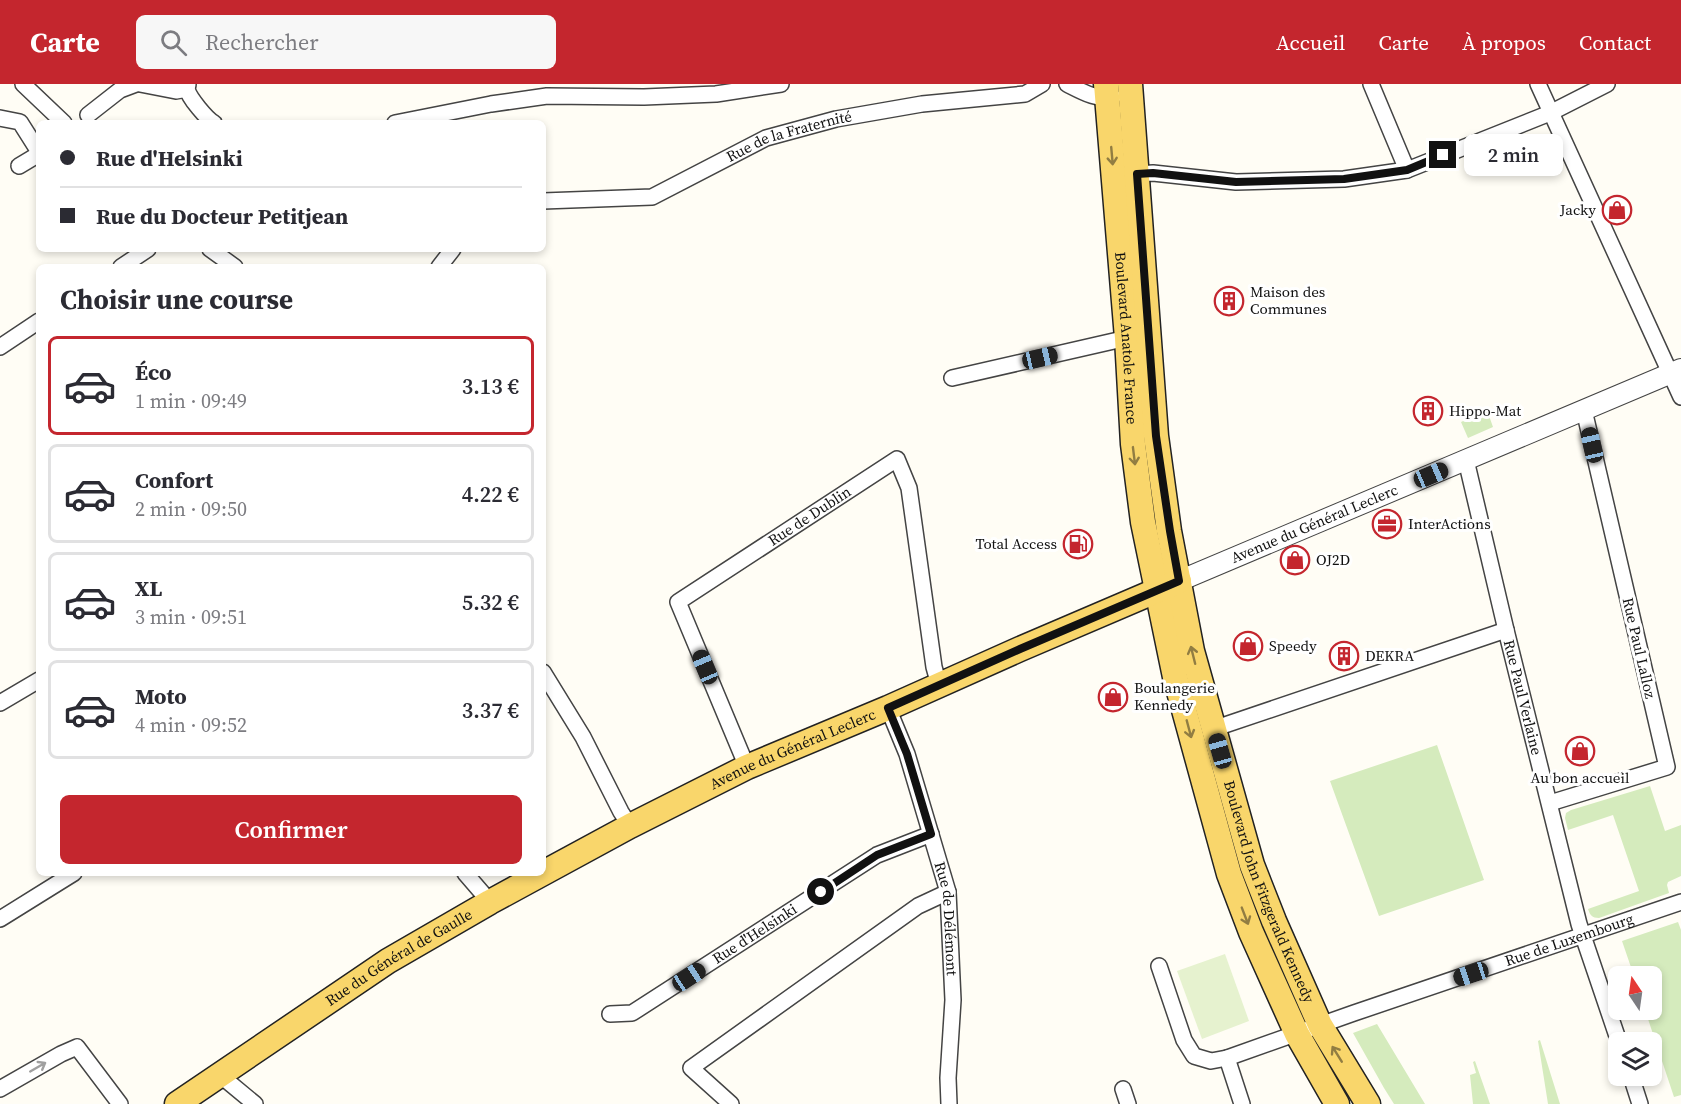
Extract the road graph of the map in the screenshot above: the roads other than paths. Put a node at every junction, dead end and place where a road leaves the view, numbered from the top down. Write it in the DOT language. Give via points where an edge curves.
graph roads {
  1 [pos="23,84"];
  2 [pos="138,84"];
  3 [pos="781,84"];
  4 [pos="1042,84"];
  5 [pos="1067,84"];
  6 [pos="1371,84"];
  7 [pos="1538,84"];
  8 [pos="1607,84"];
  9 [pos="188,87"];
  10 [pos="1130,88"];
  11 [pos="1106,91"];
  12 [pos="1550,113"];
  13 [pos="88,115"];
  14 [pos="0,118"];
  15 [pos="61,120"];
  16 [pos="209,120"];
  17 [pos="410,120"];
  18 [pos="36,148"];
  19 [pos="36,155"];
  20 [pos="19,166"];
  21 [pos="1407,170"];
  22 [pos="1137,174"];
  23 [pos="546,201"];
  24 [pos="144,252"];
  25 [pos="214,252"];
  26 [pos="451,252"];
  27 [pos="126,264"];
  28 [pos="231,264"];
  29 [pos="441,264"];
  30 [pos="36,323"];
  31 [pos="1126,338"];
  32 [pos="0,347"];
  33 [pos="1676,372"];
  34 [pos="952,378"];
  35 [pos="1681,397"];
  36 [pos="1584,410"];
  37 [pos="1466,460"];
  38 [pos="1179,581"];
  39 [pos="1156,591"];
  40 [pos="1506,630"];
  41 [pos="546,677"];
  42 [pos="36,682"];
  43 [pos="939,685"];
  44 [pos="0,703"];
  45 [pos="888,708"];
  46 [pos="1213,729"];
  47 [pos="747,767"];
  48 [pos="1550,803"];
  49 [pos="630,826"];
  50 [pos="931,834"];
  51 [pos="546,872"];
  52 [pos="70,876"];
  53 [pos="467,876"];
  54 [pos="538,876"];
  55 [pos="948,892"];
  56 [pos="490,902"];
  57 [pos="1681,902"];
  58 [pos="0,919"];
  59 [pos="1583,936"];
  60 [pos="1159,966"];
  61 [pos="610,1014"];
  62 [pos="1320,1025"];
  63 [pos="1616,1032"];
  64 [pos="1297,1034"];
  65 [pos="1227,1058"];
  66 [pos="220,1075"];
  67 [pos="1634,1086"];
  68 [pos="0,1089"];
  69 [pos="1123,1089"];
  70 [pos="120,1104"];
  71 [pos="177,1104"];
  72 [pos="255,1104"];
  73 [pos="731,1104"];
  74 [pos="949,1104"];
  75 [pos="1128,1104"];
  76 [pos="1242,1104"];
  77 [pos="1338,1104"];
  78 [pos="1368,1104"];
  79 [pos="1640,1104"];
  1 -- 15 [label="street"];
  2 -- 9 [label="street" via="176,91"];
  2 -- 13 [label="street" via="120,90"];
  3 -- 17 [label="street" via="716,94 547,96"];
  4 -- 23 [label="street, Rue de la Fraternité" via="1025,94 922,104 836,119 766,138 652,198"];
  5 -- 11 [label="street" via="1082,92"];
  6 -- 21 [label="street"];
  7 -- 12 [label="street"];
  8 -- 12 [label="street"];
  9 -- 16 [label="street"];
  10 -- 11 [label="street"];
  10 -- 22 [label="main road, Boulevard Anatole France"];
  11 -- 31 [label="main road, Boulevard Anatole France, one-way"];
  12 -- 21 [label="street"];
  12 -- 33 [label="street"];
  14 -- 18 [label="street" via="20,122"];
  19 -- 20 [label="street"];
  21 -- 22 [label="street" via="1344,179 1247,182"];
  22 -- 38 [label="main road, Boulevard Anatole France" via="1156,436"];
  24 -- 27 [label="street"];
  25 -- 28 [label="street"];
  26 -- 29 [label="street"];
  30 -- 32 [label="street"];
  31 -- 34 [label="street"];
  31 -- 39 [label="main road, Boulevard Anatole France, one-way" via="1133,444"];
  33 -- 35 [label="street"];
  33 -- 36 [label="street, Avenue du Général Leclerc"];
  36 -- 37 [label="street, Avenue du Général Leclerc"];
  36 -- 48 [label="street, Rue Paul Lalloz" via="1667,767"];
  37 -- 38 [label="street, Avenue du Général Leclerc"];
  37 -- 40 [label="street, Rue Paul Verlaine"];
  38 -- 39 [label="main road, Avenue du Général Leclerc"];
  46 -- 38 [label="main road, Boulevard John Fitzgerald Kennedy, one-way" via="1192,651"];
  39 -- 43 [label="main road, Avenue du Général Leclerc"];
  39 -- 64 [label="main road, Boulevard John Fitzgerald Kennedy, one-way" via="1228,874"];
  40 -- 46 [label="street"];
  40 -- 48 [label="street, Rue Paul Verlaine"];
  41 -- 49 [label="street"];
  42 -- 44 [label="street"];
  43 -- 45 [label="main road, Avenue du Général Leclerc"];
  43 -- 47 [label="street, Rue de Dublin" via="909,488 897,459 678,602"];
  45 -- 47 [label="main road, Avenue du Général Leclerc"];
  45 -- 50 [label="street, Rue de Délémont" via="907,754"];
  46 -- 62 [label="main road, Boulevard John Fitzgerald Kennedy" via="1252,865"];
  47 -- 49 [label="main road, Avenue du Général Leclerc"];
  48 -- 59 [label="street, Rue Paul Verlaine"];
  49 -- 51 [label="main road, Rue du Général de Gaulle"];
  50 -- 55 [label="street, Rue de Délémont"];
  50 -- 61 [label="street, Rue d'Helsinki" via="877,855 632,1013"];
  52 -- 58 [label="street"];
  53 -- 56 [label="street"];
  54 -- 56 [label="main road, Rue du Général de Gaulle"];
  55 -- 73 [label="street" via="918,906 692,1068"];
  55 -- 74 [label="street, Rue de Délémont" via="953,1000"];
  56 -- 66 [label="main road, Rue du Général de Gaulle" via="388,961"];
  57 -- 59 [label="street, Rue de Luxembourg"];
  59 -- 62 [label="street, Rue de Luxembourg"];
  59 -- 63 [label="street, Rue Paul Verlaine"];
  60 -- 65 [label="street" via="1184,1040 1194,1056 1211,1061"];
  62 -- 64 [label="street"];
  78 -- 62 [label="main road, Boulevard John Fitzgerald Kennedy, one-way"];
  64 -- 65 [label="street"];
  64 -- 77 [label="main road, Boulevard John Fitzgerald Kennedy"];
  65 -- 76 [label="street"];
  66 -- 71 [label="main road, Rue du Général de Gaulle"];
  66 -- 72 [label="street"];
  67 -- 79 [label="street"];
  68 -- 70 [label="street, one-way" via="76,1047"];
  69 -- 75 [label="street"];
}
